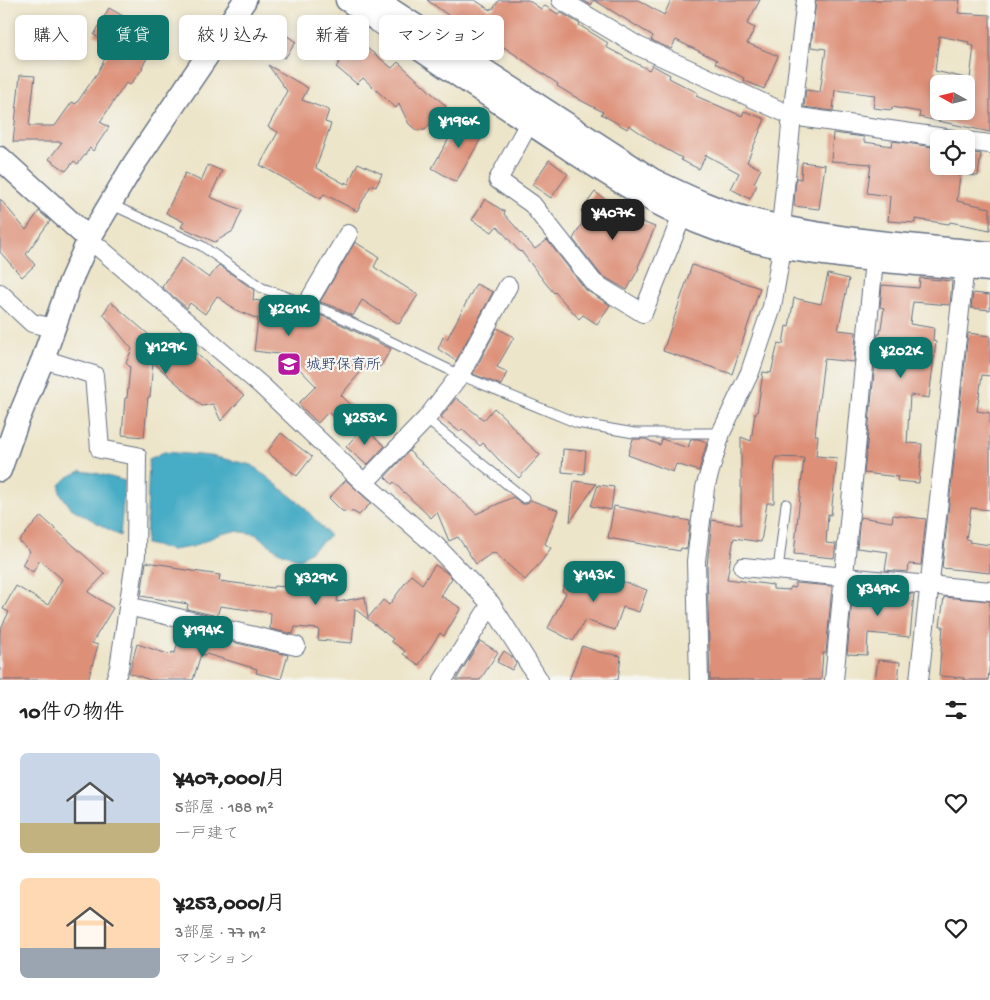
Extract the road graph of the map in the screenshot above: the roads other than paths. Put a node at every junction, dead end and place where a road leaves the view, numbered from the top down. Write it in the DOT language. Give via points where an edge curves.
graph roads {
  1 [pos="245,0"];
  2 [pos="347,0"];
  3 [pos="376,0"];
  4 [pos="561,0"];
  5 [pos="801,2"];
  6 [pos="534,114"];
  7 [pos="792,116"];
  8 [pos="930,136"];
  9 [pos="975,142"];
  10 [pos="990,144"];
  11 [pos="0,158"];
  12 [pos="110,204"];
  13 [pos="682,216"];
  14 [pos="348,234"];
  15 [pos="782,238"];
  16 [pos="89,239"];
  17 [pos="990,253"];
  18 [pos="966,259"];
  19 [pos="874,260"];
  20 [pos="990,270"];
  21 [pos="508,286"];
  22 [pos="0,293"];
  23 [pos="307,304"];
  24 [pos="54,328"];
  25 [pos="43,359"];
  26 [pos="460,375"];
  27 [pos="426,419"];
  28 [pos="721,433"];
  29 [pos="0,470"];
  30 [pos="364,483"];
  31 [pos="524,498"];
  32 [pos="786,504"];
  33 [pos="743,567"];
  34 [pos="778,570"];
  35 [pos="844,576"];
  36 [pos="929,584"];
  37 [pos="990,591"];
  38 [pos="491,604"];
  39 [pos="128,606"];
  40 [pos="296,646"];
  41 [pos="115,680"];
  42 [pos="443,680"];
  43 [pos="539,680"];
  44 [pos="699,680"];
  45 [pos="834,680"];
  46 [pos="919,680"];
  1 -- 12 [label="street" via="138,157"];
  2 -- 6 [label="street"];
  3 -- 6 [label="street"];
  4 -- 7 [label="street" via="638,46"];
  5 -- 7 [label="street"];
  6 -- 13 [label="street" via="613,177"];
  6 -- 13 [label="street" via="498,180 532,204 594,282 643,313"];
  6 -- 15 [label="street" via="654,180 690,198 755,221"];
  7 -- 8 [label="street"];
  7 -- 15 [label="street"];
  9 -- 10 [label="street"];
  11 -- 16 [label="street"];
  12 -- 16 [label="street"];
  12 -- 23 [label="lane" via="202,246 262,288"];
  13 -- 15 [label="street" via="715,230"];
  14 -- 23 [label="street"];
  15 -- 18 [label="street" via="818,234"];
  15 -- 19 [label="street" via="809,253"];
  15 -- 28 [label="street" via="772,307 750,372"];
  16 -- 24 [label="street"];
  16 -- 30 [label="street" via="262,386"];
  17 -- 18 [label="street"];
  18 -- 19 [label="street"];
  18 -- 20 [label="street"];
  18 -- 36 [label="street"];
  19 -- 35 [label="street"];
  21 -- 26 [label="street"];
  22 -- 24 [label="street" via="32,323"];
  23 -- 26 [label="lane"];
  24 -- 25 [label="street"];
  25 -- 29 [label="street"];
  25 -- 39 [label="street" via="94,375 100,449 137,456 136,554"];
  26 -- 27 [label="street"];
  26 -- 28 [label="lane" via="577,423 634,433"];
  27 -- 30 [label="street"];
  27 -- 31 [label="lane"];
  28 -- 44 [label="street" via="705,488 696,562"];
  30 -- 38 [label="street" via="436,546"];
  32 -- 34 [label="lane"];
  33 -- 34 [label="street"];
  34 -- 35 [label="street"];
  35 -- 36 [label="street"];
  35 -- 45 [label="street"];
  36 -- 37 [label="street"];
  36 -- 46 [label="street"];
  38 -- 42 [label="street"];
  38 -- 43 [label="street"];
  39 -- 40 [label="street"];
  39 -- 41 [label="street"];
}
